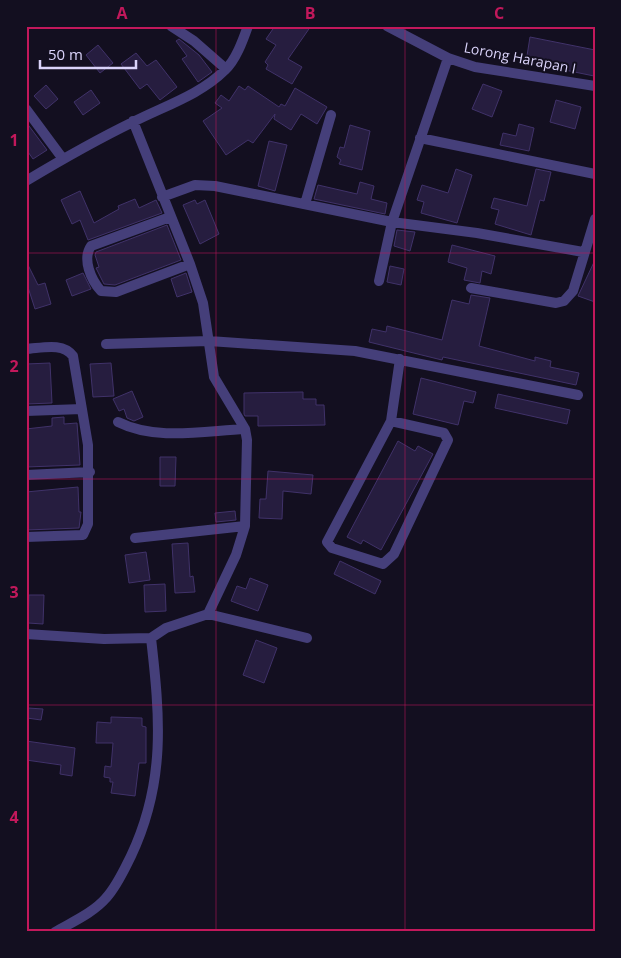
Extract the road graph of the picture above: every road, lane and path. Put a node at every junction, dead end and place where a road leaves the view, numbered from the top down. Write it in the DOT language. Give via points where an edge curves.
graph roads {
  1 [pos="171,26"];
  2 [pos="248,26"];
  3 [pos="387,26"];
  4 [pos="448,58"];
  5 [pos="226,69"];
  6 [pos="595,86"];
  7 [pos="26,109"];
  8 [pos="330,115"];
  9 [pos="133,121"];
  10 [pos="420,138"];
  11 [pos="63,159"];
  12 [pos="595,174"];
  13 [pos="26,181"];
  14 [pos="162,197"];
  15 [pos="305,204"];
  16 [pos="170,218"];
  17 [pos="595,219"];
  18 [pos="392,222"];
  19 [pos="584,252"];
  20 [pos="190,264"];
  21 [pos="380,281"];
  22 [pos="470,288"];
  23 [pos="208,341"];
  24 [pos="106,344"];
  25 [pos="26,348"];
  26 [pos="400,359"];
  27 [pos="578,395"];
  28 [pos="82,409"];
  29 [pos="26,412"];
  30 [pos="391,420"];
  31 [pos="118,422"];
  32 [pos="245,429"];
  33 [pos="90,472"];
  34 [pos="26,474"];
  35 [pos="245,526"];
  36 [pos="26,537"];
  37 [pos="135,538"];
  38 [pos="208,614"];
  39 [pos="26,634"];
  40 [pos="150,638"];
  41 [pos="307,638"];
  42 [pos="55,932"];
  1 -- 5 [label="street" via="194,40"];
  2 -- 5 [label="street"];
  3 -- 4 [label="street, Lorong Harapan I"];
  4 -- 6 [label="street, Lorong Harapan I" via="475,67"];
  4 -- 10 [label="street"];
  5 -- 9 [label="street" via="187,96"];
  7 -- 11 [label="street"];
  8 -- 15 [label="street"];
  9 -- 11 [label="street"];
  9 -- 14 [label="street"];
  10 -- 12 [label="street"];
  10 -- 18 [label="street"];
  11 -- 13 [label="street"];
  14 -- 15 [label="street" via="204,184"];
  14 -- 16 [label="street"];
  15 -- 18 [label="street"];
  16 -- 20 [label="street"];
  16 -- 20 [label="street" via="90,246 86,261 96,286 101,291 116,292"];
  17 -- 19 [label="street"];
  18 -- 19 [label="street"];
  18 -- 21 [label="street"];
  19 -- 22 [label="street" via="573,291 564,301 556,303"];
  20 -- 23 [label="street" via="203,303"];
  23 -- 24 [label="street"];
  23 -- 26 [label="street" via="355,351"];
  23 -- 32 [label="street" via="214,377"];
  25 -- 28 [label="street" via="61,347 69,350 73,356"];
  26 -- 27 [label="street"];
  26 -- 30 [label="street"];
  28 -- 29 [label="street"];
  28 -- 33 [label="street"];
  30 -- 30 [label="street" via="327,542 332,548 383,564 394,554 448,440 444,432"];
  31 -- 32 [label="street" via="150,433"];
  32 -- 35 [label="street"];
  33 -- 34 [label="street"];
  33 -- 36 [label="street" via="88,524 83,535"];
  35 -- 37 [label="street"];
  35 -- 38 [label="street" via="236,555"];
  38 -- 40 [label="street" via="166,628"];
  38 -- 41 [label="street"];
  39 -- 40 [label="street"];
  40 -- 42 [label="street" via="159,748 154,783 139,839 106,899"];
}
